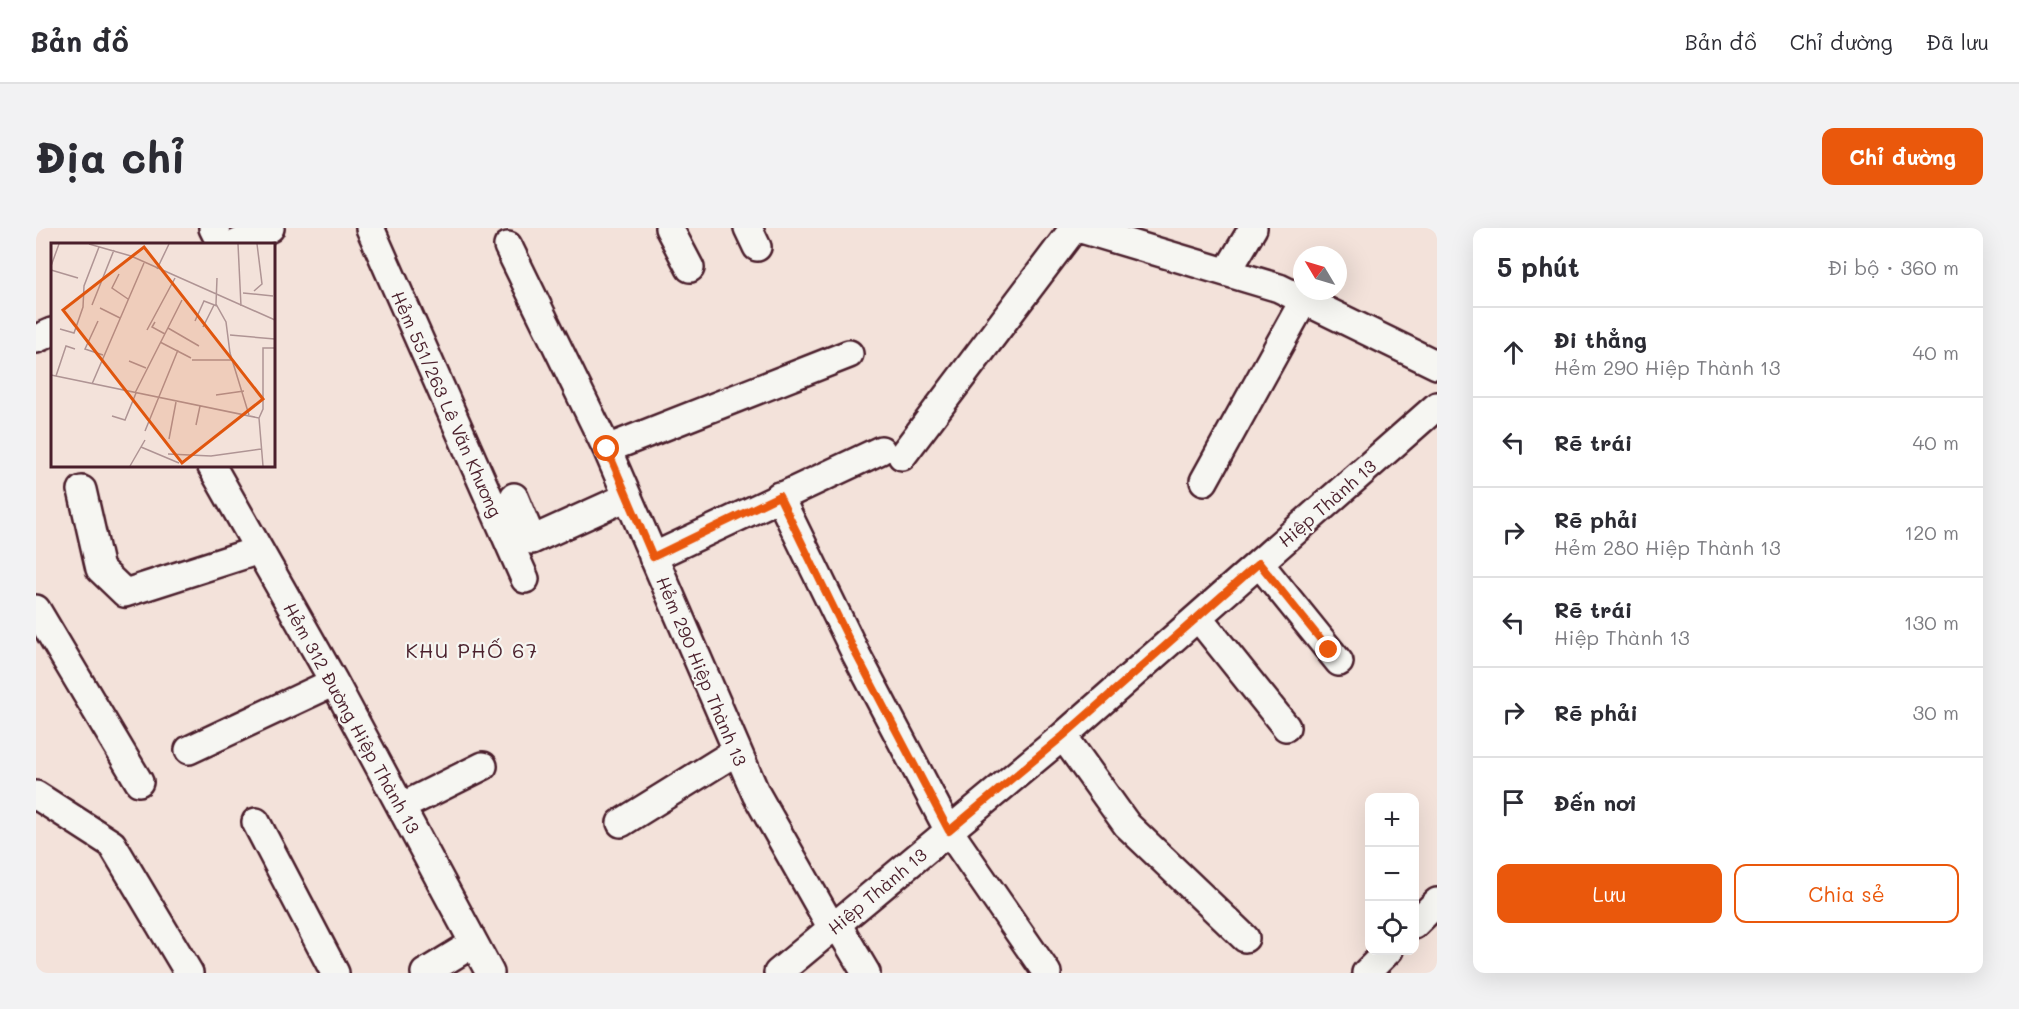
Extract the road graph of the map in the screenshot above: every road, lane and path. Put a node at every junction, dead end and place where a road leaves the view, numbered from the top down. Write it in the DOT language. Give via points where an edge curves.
graph roads {
  1 [pos="213,228"];
  2 [pos="270,228"];
  3 [pos="370,228"];
  4 [pos="669,228"];
  5 [pos="1076,228"];
  6 [pos="1253,228"];
  7 [pos="220,243"];
  8 [pos="238,243"];
  9 [pos="508,246"];
  10 [pos="690,268"];
  11 [pos="1227,272"];
  12 [pos="1293,295"];
  13 [pos="1304,300"];
  14 [pos="51,333"];
  15 [pos="36,339"];
  16 [pos="849,354"];
  17 [pos="1437,365"];
  18 [pos="1437,406"];
  19 [pos="607,449"];
  20 [pos="212,466"];
  21 [pos="1204,481"];
  22 [pos="82,490"];
  23 [pos="779,496"];
  24 [pos="514,497"];
  25 [pos="627,497"];
  26 [pos="259,550"];
  27 [pos="653,557"];
  28 [pos="1259,563"];
  29 [pos="525,579"];
  30 [pos="36,609"];
  31 [pos="1198,617"];
  32 [pos="1339,662"];
  33 [pos="334,682"];
  34 [pos="1286,727"];
  35 [pos="1063,736"];
  36 [pos="189,750"];
  37 [pos="737,751"];
  38 [pos="483,766"];
  39 [pos="139,782"];
  40 [pos="36,795"];
  41 [pos="401,807"];
  42 [pos="256,822"];
  43 [pos="621,823"];
  44 [pos="949,831"];
  45 [pos="1437,902"];
  46 [pos="1419,920"];
  47 [pos="834,926"];
  48 [pos="1245,938"];
  49 [pos="474,943"];
  50 [pos="1385,955"];
  51 [pos="189,973"];
  52 [pos="335,973"];
  53 [pos="425,973"];
  54 [pos="490,973"];
  55 [pos="778,973"];
  56 [pos="866,973"];
  57 [pos="1047,973"];
  58 [pos="1366,973"];
  1 -- 7 [label="street"];
  2 -- 8 [label="street"];
  3 -- 29 [label="street, Hẻm 551/263 Lê Văn Khương"];
  4 -- 10 [label="street"];
  5 -- 11 [label="street"];
  5 -- 23 [label="street" via="891,453"];
  6 -- 11 [label="street"];
  9 -- 19 [label="street, Hẻm 290 Hiệp Thành 13"];
  11 -- 12 [label="street"];
  13 -- 17 [label="street"];
  13 -- 21 [label="street"];
  14 -- 15 [label="street"];
  16 -- 19 [label="street"];
  18 -- 28 [label="street, Hiệp Thành 13"];
  19 -- 25 [label="street, Hẻm 290 Hiệp Thành 13"];
  20 -- 26 [label="street, Hẻm 312 Đường Hiệp Thành 13"];
  22 -- 26 [label="street" via="100,569 124,593"];
  23 -- 27 [label="street"];
  23 -- 44 [label="street"];
  24 -- 25 [label="street" via="532,540"];
  25 -- 27 [label="street, Hẻm 290 Hiệp Thành 13"];
  26 -- 33 [label="street, Hẻm 312 Đường Hiệp Thành 13"];
  27 -- 37 [label="street, Hẻm 290 Hiệp Thành 13"];
  28 -- 31 [label="street, Hiệp Thành 13"];
  28 -- 32 [label="street"];
  30 -- 39 [label="street"];
  31 -- 34 [label="street"];
  31 -- 35 [label="street, Hiệp Thành 13"];
  33 -- 36 [label="street"];
  33 -- 41 [label="street, Hẻm 312 Đường Hiệp Thành 13"];
  35 -- 44 [label="street, Hiệp Thành 13"];
  35 -- 48 [label="street" via="1128,825"];
  37 -- 43 [label="street"];
  37 -- 47 [label="street, Hẻm 290 Hiệp Thành 13" via="756,794"];
  38 -- 41 [label="street"];
  40 -- 51 [label="street" via="112,844"];
  41 -- 49 [label="street, Hẻm 312 Đường Hiệp Thành 13"];
  42 -- 52 [label="street"];
  44 -- 47 [label="street, Hiệp Thành 13"];
  44 -- 57 [label="street"];
  45 -- 46 [label="street"];
  47 -- 55 [label="street, Hiệp Thành 13"];
  47 -- 56 [label="street, Hẻm 290 Hiệp Thành 13"];
  49 -- 53 [label="street"];
  49 -- 54 [label="street, Hẻm 312 Đường Hiệp Thành 13"];
  50 -- 58 [label="street"];
}
